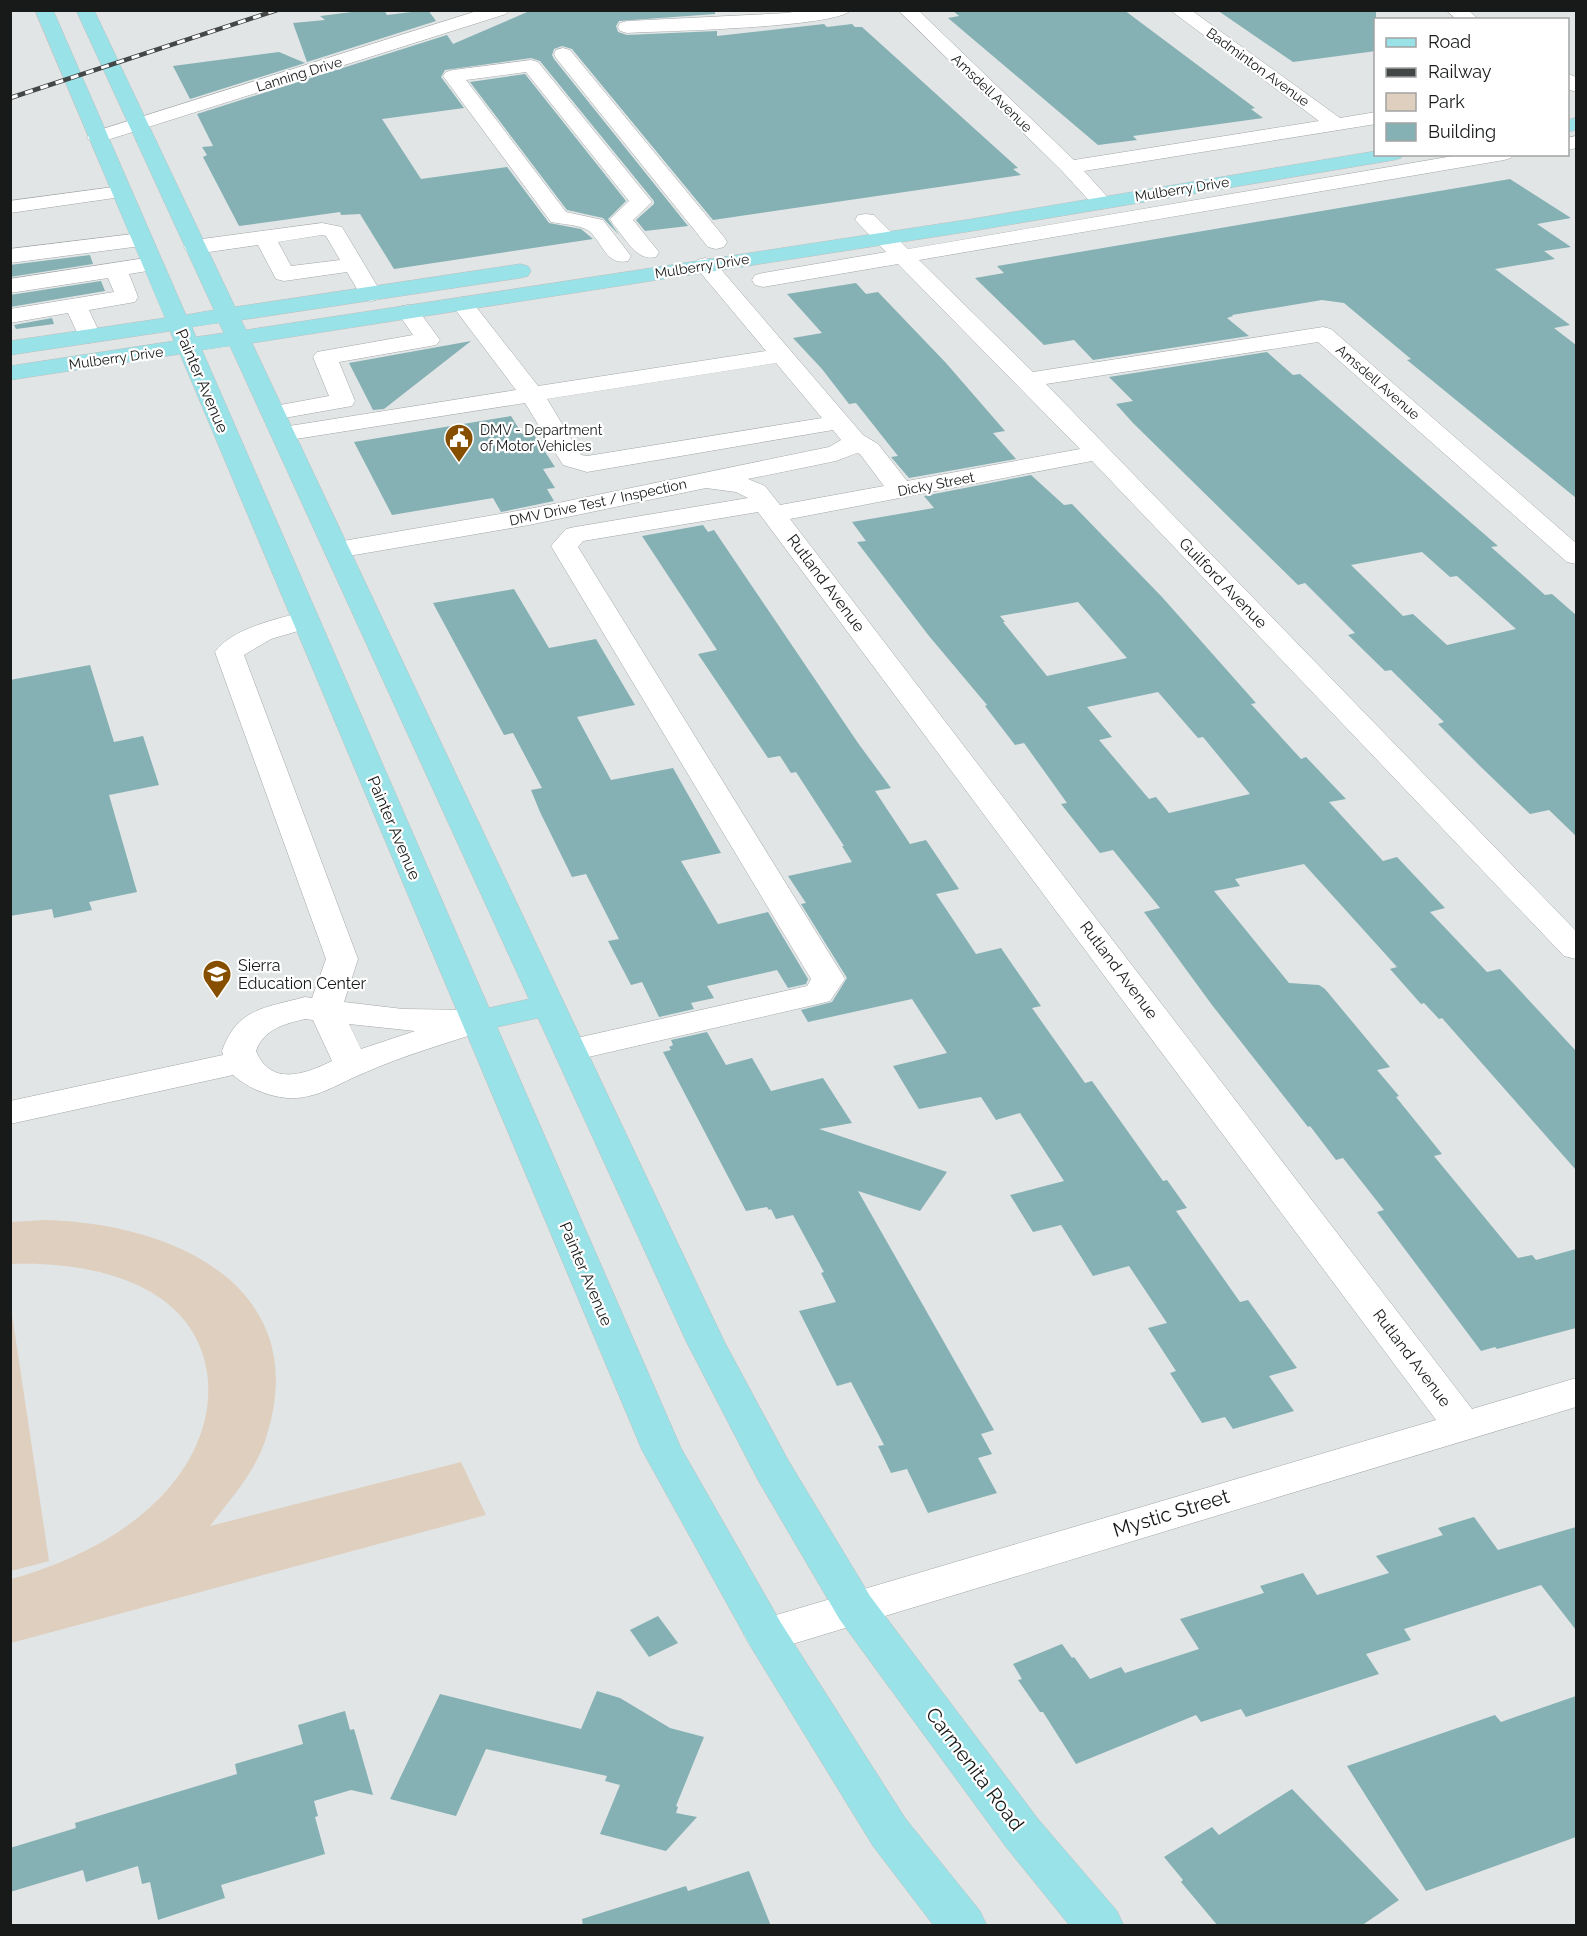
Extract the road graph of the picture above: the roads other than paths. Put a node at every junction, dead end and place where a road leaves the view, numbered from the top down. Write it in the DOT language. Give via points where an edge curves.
graph roads {
  1 [pos="44,10"];
  2 [pos="85,10"];
  3 [pos="500,10"];
  4 [pos="842,10"];
  5 [pos="907,10"];
  6 [pos="1179,10"];
  7 [pos="627,27"];
  8 [pos="563,54"];
  9 [pos="1374,118"];
  10 [pos="138,124"];
  11 [pos="1336,124"];
  12 [pos="97,137"];
  13 [pos="1374,138"];
  14 [pos="1382,156"];
  15 [pos="1491,156"];
  16 [pos="1213,164"];
  17 [pos="1069,167"];
  18 [pos="1108,181"];
  19 [pos="1085,185"];
  20 [pos="1063,188"];
  21 [pos="121,192"];
  22 [pos="1102,203"];
  23 [pos="10,207"];
  24 [pos="887,216"];
  25 [pos="866,220"];
  26 [pos="843,223"];
  27 [pos="41,228"];
  28 [pos="265,237"];
  29 [pos="739,238"];
  30 [pos="141,240"];
  31 [pos="716,242"];
  32 [pos="195,247"];
  33 [pos="893,248"];
  34 [pos="670,249"];
  35 [pos="648,252"];
  36 [pos="699,255"];
  37 [pos="10,256"];
  38 [pos="620,256"];
  39 [pos="598,260"];
  40 [pos="152,264"];
  41 [pos="352,265"];
  42 [pos="543,268"];
  43 [pos="116,270"];
  44 [pos="79,275"];
  45 [pos="763,280"];
  46 [pos="10,286"];
  47 [pos="164,291"];
  48 [pos="371,294"];
  49 [pos="127,297"];
  50 [pos="462,304"];
  51 [pos="408,312"];
  52 [pos="227,315"];
  53 [pos="10,316"];
  54 [pos="85,317"];
  55 [pos="10,333"];
  56 [pos="182,335"];
  57 [pos="238,340"];
  58 [pos="10,348"];
  59 [pos="782,355"];
  60 [pos="10,373"];
  61 [pos="1028,380"];
  62 [pos="531,395"];
  63 [pos="278,424"];
  64 [pos="847,431"];
  65 [pos="1097,453"];
  66 [pos="705,480"];
  67 [pos="901,491"];
  68 [pos="770,509"];
  69 [pos="337,550"];
  70 [pos="1576,556"];
  71 [pos="305,620"];
  72 [pos="1576,949"];
  73 [pos="549,1005"];
  74 [pos="325,1009"];
  75 [pos="477,1021"];
  76 [pos="571,1050"];
  77 [pos="240,1062"];
  78 [pos="351,1065"];
  79 [pos="10,1113"];
  80 [pos="1576,1393"];
  81 [pos="1463,1427"];
  82 [pos="855,1608"];
  83 [pos="766,1635"];
  84 [pos="963,1926"];
  85 [pos="1100,1926"];
  1 -- 12 [label="main road, Painter Avenue"];
  2 -- 10 [label="main road"];
  3 -- 10 [label="street, Lanning Drive"];
  4 -- 7 [label="street" via="787,19"];
  5 -- 17 [label="street, Amsdell Avenue"];
  6 -- 11 [label="street, Badminton Avenue"];
  8 -- 31 [label="street"];
  9 -- 11 [label="street"];
  10 -- 12 [label="street, Lanning Drive"];
  10 -- 32 [label="main road"];
  11 -- 17 [label="street"];
  12 -- 21 [label="main road, Painter Avenue"];
  13 -- 16 [label="main road, Mulberry Drive"];
  14 -- 22 [label="main road, Mulberry Drive"];
  15 -- 33 [label="street"];
  17 -- 19 [label="street, Amsdell Avenue"];
  18 -- 19 [label="main road"];
  19 -- 20 [label="main road"];
  19 -- 22 [label="street, Amsdell Avenue"];
  21 -- 27 [label="street"];
  21 -- 30 [label="main road, Painter Avenue"];
  22 -- 33 [label="main road, Mulberry Drive"];
  23 -- 27 [label="street"];
  24 -- 25 [label="main road"];
  25 -- 26 [label="main road"];
  25 -- 33 [label="street, Guilford Avenue"];
  27 -- 30 [label="street"];
  27 -- 37 [label="street"];
  28 -- 32 [label="street"];
  28 -- 41 [label="street" via="322,229 334,232"];
  28 -- 41 [label="street" via="284,274"];
  29 -- 31 [label="main road, Mulberry Drive"];
  30 -- 40 [label="main road, Painter Avenue"];
  31 -- 36 [label="main road, Mulberry Drive"];
  32 -- 52 [label="main road"];
  33 -- 36 [label="main road, Mulberry Drive"];
  33 -- 45 [label="street"];
  33 -- 61 [label="street, Guilford Avenue"];
  34 -- 35 [label="main road, Mulberry Drive"];
  35 -- 38 [label="main road, Mulberry Drive"];
  35 -- 38 [label="street" via="621,219 641,202 531,66 453,76 559,216 595,225"];
  36 -- 50 [label="main road, Mulberry Drive"];
  36 -- 59 [label="street"];
  38 -- 39 [label="main road, Mulberry Drive"];
  40 -- 43 [label="street"];
  40 -- 47 [label="main road, Painter Avenue"];
  41 -- 48 [label="street"];
  42 -- 48 [label="main road, Mulberry Drive"];
  43 -- 44 [label="street"];
  43 -- 49 [label="street"];
  44 -- 46 [label="street"];
  44 -- 54 [label="street"];
  47 -- 49 [label="street"];
  47 -- 56 [label="main road, Painter Avenue"];
  48 -- 52 [label="main road, Mulberry Drive"];
  49 -- 54 [label="street"];
  50 -- 51 [label="main road, Mulberry Drive"];
  50 -- 62 [label="street"];
  51 -- 57 [label="main road, Mulberry Drive"];
  51 -- 63 [label="street" via="428,340 325,357 343,401"];
  52 -- 56 [label="main road, Mulberry Drive"];
  52 -- 57 [label="main road"];
  53 -- 54 [label="street"];
  54 -- 55 [label="street"];
  54 -- 56 [label="main road, Mulberry Drive"];
  54 -- 58 [label="main road, Mulberry Drive"];
  56 -- 57 [label="main road, Mulberry Drive"];
  56 -- 60 [label="main road, Mulberry Drive"];
  56 -- 71 [label="main road, Painter Avenue"];
  57 -- 63 [label="main road"];
  59 -- 62 [label="street"];
  59 -- 64 [label="street"];
  61 -- 65 [label="street, Guilford Avenue"];
  61 -- 70 [label="street, Amsdell Avenue" via="1323,334"];
  62 -- 63 [label="street"];
  62 -- 64 [label="street" via="572,460 587,464"];
  63 -- 69 [label="main road"];
  64 -- 66 [label="street, DMV Drive Test / Inspection" via="848,448 836,453"];
  64 -- 67 [label="street" via="869,449"];
  65 -- 67 [label="street, Dicky Street"];
  65 -- 72 [label="street, Guilford Avenue"];
  66 -- 68 [label="street, Rutland Avenue" via="742,484 756,491"];
  66 -- 69 [label="street, DMV Drive Test / Inspection" via="529,517"];
  67 -- 68 [label="street, Dicky Street"];
  68 -- 76 [label="street, Dicky Street" via="575,535 564,546 828,979 818,994"];
  68 -- 81 [label="street, Rutland Avenue"];
  69 -- 73 [label="main road"];
  71 -- 74 [label="street" via="261,633 229,652 342,959"];
  71 -- 75 [label="main road, Painter Avenue"];
  73 -- 75 [label="main road"];
  73 -- 76 [label="main road"];
  74 -- 75 [label="street" via="403,1020"];
  74 -- 77 [label="street" via="284,1011 265,1018 249,1029 240,1042"];
  74 -- 78 [label="street"];
  75 -- 78 [label="street"];
  75 -- 83 [label="main road, Painter Avenue" via="662,1450"];
  76 -- 82 [label="main road" via="705,1341 772,1469"];
  77 -- 78 [label="street" via="255,1078 272,1085 300,1086 336,1076"];
  77 -- 79 [label="street"];
  80 -- 81 [label="street, Mystic Street"];
  81 -- 82 [label="street, Mystic Street"];
  82 -- 83 [label="street, Mystic Street"];
  82 -- 85 [label="main road, Carmenita Road" via="1022,1833"];
  83 -- 84 [label="main road" via="889,1832"];
}
